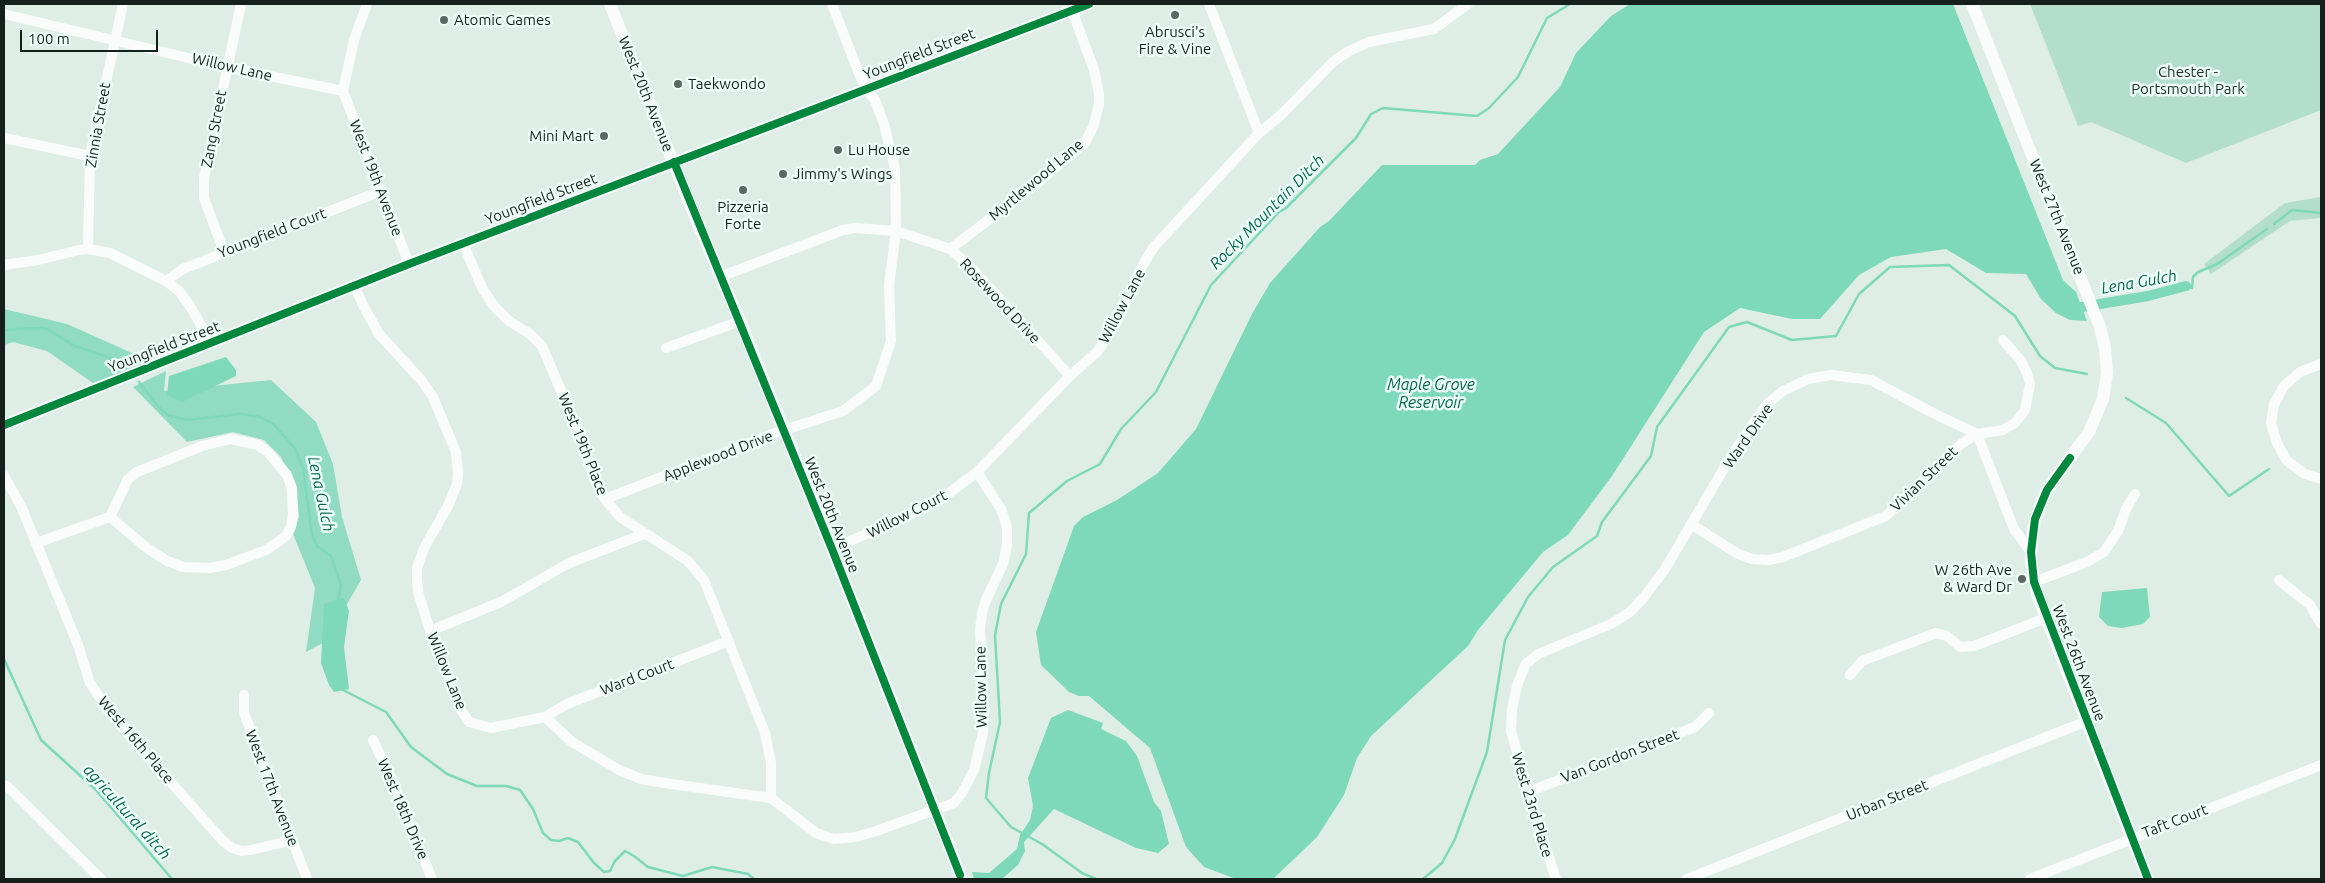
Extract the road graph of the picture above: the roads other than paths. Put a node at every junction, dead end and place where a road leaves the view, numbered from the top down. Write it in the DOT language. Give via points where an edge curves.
graph roads {
  1 [pos="123,4"];
  2 [pos="241,4"];
  3 [pos="367,4"];
  4 [pos="610,4"];
  5 [pos="832,4"];
  6 [pos="1090,4"];
  7 [pos="1209,4"];
  8 [pos="1468,4"];
  9 [pos="1972,4"];
  10 [pos="1072,10"];
  11 [pos="4,14"];
  12 [pos="115,38"];
  13 [pos="226,66"];
  14 [pos="866,89"];
  15 [pos="343,91"];
  16 [pos="1258,133"];
  17 [pos="4,138"];
  18 [pos="90,156"];
  19 [pos="674,162"];
  20 [pos="381,191"];
  21 [pos="896,231"];
  22 [pos="463,243"];
  23 [pos="88,249"];
  24 [pos="950,249"];
  25 [pos="224,252"];
  26 [pos="409,264"];
  27 [pos="4,265"];
  28 [pos="722,276"];
  29 [pos="166,281"];
  30 [pos="355,287"];
  31 [pos="740,321"];
  32 [pos="2003,340"];
  33 [pos="211,343"];
  34 [pos="666,348"];
  35 [pos="2321,364"];
  36 [pos="1070,376"];
  37 [pos="4,425"];
  38 [pos="783,432"];
  39 [pos="1977,434"];
  40 [pos="2070,458"];
  41 [pos="977,472"];
  42 [pos="4,476"];
  43 [pos="2321,480"];
  44 [pos="2134,494"];
  45 [pos="605,499"];
  46 [pos="110,517"];
  47 [pos="1691,524"];
  48 [pos="644,534"];
  49 [pos="36,543"];
  50 [pos="832,549"];
  51 [pos="2031,552"];
  52 [pos="2279,580"];
  53 [pos="2034,582"];
  54 [pos="2046,618"];
  55 [pos="2321,624"];
  56 [pos="430,631"];
  57 [pos="729,641"];
  58 [pos="1850,675"];
  59 [pos="244,695"];
  60 [pos="1709,713"];
  61 [pos="545,717"];
  62 [pos="2087,721"];
  63 [pos="1512,731"];
  64 [pos="373,740"];
  65 [pos="2321,765"];
  66 [pos="7,786"];
  67 [pos="1528,792"];
  68 [pos="771,798"];
  69 [pos="935,810"];
  70 [pos="2132,838"];
  71 [pos="293,840"];
  72 [pos="961,877"];
  73 [pos="101,879"];
  74 [pos="307,879"];
  75 [pos="432,879"];
  76 [pos="1556,879"];
  77 [pos="1687,879"];
  78 [pos="2030,879"];
  79 [pos="2148,879"];
  1 -- 12 [label="street, Zinnia Street"];
  2 -- 13 [label="street, Zang Street"];
  3 -- 15 [label="street" via="354,40"];
  4 -- 19 [label="street, West 20th Avenue"];
  5 -- 14 [label="street, Applewood Drive"];
  6 -- 10 [label="street, Youngfield Street"];
  7 -- 16 [label="street"];
  8 -- 16 [label="street, Willow Lane" via="1434,29 1379,39 1349,50"];
  9 -- 40 [label="street, West 27th Avenue" via="2100,327 2107,364 2103,399 2089,432"];
  10 -- 14 [label="street, Youngfield Street"];
  10 -- 24 [label="street, Myrtlewood Lane" via="1094,70 1099,94 1093,127 1085,143"];
  11 -- 12 [label="street, Willow Lane"];
  12 -- 13 [label="street, Willow Lane"];
  12 -- 18 [label="street, Zinnia Street"];
  13 -- 15 [label="street, Willow Lane"];
  13 -- 25 [label="street, Zang Street" via="204,178 204,198"];
  14 -- 19 [label="street, Youngfield Street"];
  14 -- 21 [label="street, Applewood Drive" via="875,100 894,163"];
  15 -- 20 [label="street, West 19th Avenue"];
  16 -- 36 [label="street, Willow Lane" via="1153,248 1117,322 1098,351"];
  17 -- 18 [label="street"];
  18 -- 23 [label="street, Zinnia Street"];
  19 -- 22 [label="street, Youngfield Street"];
  19 -- 28 [label="street, West 20th Avenue" via="699,228"];
  20 -- 25 [label="street, Youngfield Court"];
  20 -- 26 [label="street, West 19th Avenue"];
  21 -- 24 [label="street, Rosewood Drive"];
  21 -- 28 [label="street, Rosewood Drive" via="843,230"];
  21 -- 38 [label="street, Applewood Drive" via="889,285 891,341 876,386 843,411"];
  22 -- 26 [label="street, Youngfield Street"];
  22 -- 45 [label="street, West 19th Place" via="482,288 494,306 542,346"];
  23 -- 27 [label="street"];
  23 -- 29 [label="street" via="110,253"];
  24 -- 36 [label="street, Rosewood Drive" via="970,266"];
  25 -- 29 [label="street, Youngfield Court" via="183,269"];
  26 -- 30 [label="street, Youngfield Street"];
  28 -- 31 [label="street, West 20th Avenue"];
  29 -- 33 [label="street" via="190,306"];
  30 -- 33 [label="street, Youngfield Street"];
  30 -- 56 [label="street, Willow Lane" via="379,334 433,396 456,452 458,473 453,495 424,548 417,568 418,592"];
  31 -- 34 [label="street"];
  31 -- 38 [label="street, West 20th Avenue"];
  32 -- 39 [label="street, Vivian Street" via="2027,373 2029,396 2025,410 2015,423 1993,433"];
  33 -- 37 [label="street, Youngfield Street"];
  35 -- 43 [label="street" via="2300,372 2284,386 2274,404 2271,423 2287,461 2305,474"];
  36 -- 41 [label="street, Willow Lane"];
  38 -- 45 [label="street, Applewood Drive"];
  38 -- 50 [label="street, West 20th Avenue"];
  39 -- 47 [label="street, Vivian Street" via="1961,444 1886,516 1783,557 1752,559 1738,554"];
  39 -- 47 [label="street, Ward Drive" via="1872,380 1831,375 1808,379 1783,390 1766,405"];
  39 -- 51 [label="street" via="2014,529"];
  40 -- 51 [label="street, West 26th Avenue" via="2042,500 2035,520"];
  41 -- 50 [label="street, Willow Court" via="940,500"];
  41 -- 69 [label="street, Willow Lane" via="1001,509 1007,528 1007,546 986,600 980,629 984,712 983,733 974,770 954,803"];
  42 -- 49 [label="street, West 16th Place"];
  44 -- 53 [label="street" via="2118,531 2104,552 2088,562"];
  45 -- 48 [label="street, West 19th Place" via="620,517"];
  46 -- 46 [label="street" via="128,479 137,472 218,441 245,441 268,452 278,462 292,488 294,508 286,536 266,550 210,568 183,567 167,561"];
  46 -- 49 [label="street"];
  47 -- 63 [label="street, Ward Drive" via="1666,569 1630,612 1611,624 1538,654 1525,665 1512,709"];
  48 -- 56 [label="street" via="569,563 501,602"];
  48 -- 57 [label="street, West 19th Place" via="688,560 700,574"];
  49 -- 71 [label="street, West 16th Place" via="90,683 113,718 232,848 251,850"];
  50 -- 69 [label="street, West 20th Avenue"];
  51 -- 53 [label="street, West 26th Avenue"];
  52 -- 55 [label="street" via="2310,605"];
  53 -- 54 [label="street, West 26th Avenue"];
  54 -- 58 [label="street" via="1974,646 1960,647 1947,636 1936,633 1862,660"];
  54 -- 62 [label="street, West 26th Avenue"];
  56 -- 61 [label="street, Willow Lane" via="461,710 469,722 491,728"];
  57 -- 61 [label="street, Ward Court" via="567,704"];
  57 -- 68 [label="street, West 19th Place" via="769,748 773,783"];
  59 -- 71 [label="street, West 17th Avenue" via="244,713"];
  60 -- 67 [label="street, Van Gordon Street" via="1695,726"];
  61 -- 68 [label="street, Willow Lane" via="586,752 641,779"];
  62 -- 70 [label="street, West 26th Avenue"];
  62 -- 77 [label="street, Urban Street"];
  63 -- 67 [label="street, West 23rd Place"];
  64 -- 75 [label="street, West 18th Drive"];
  65 -- 70 [label="street, Taft Court"];
  66 -- 73 [label="street"];
  67 -- 76 [label="street, West 23rd Place"];
  68 -- 69 [label="street, Willow Lane" via="816,833 834,839 869,833"];
  69 -- 72 [label="street, West 20th Avenue"];
  70 -- 78 [label="street, Taft Court"];
  70 -- 79 [label="street, West 26th Avenue"];
  71 -- 74 [label="street, West 17th Avenue"];
}
